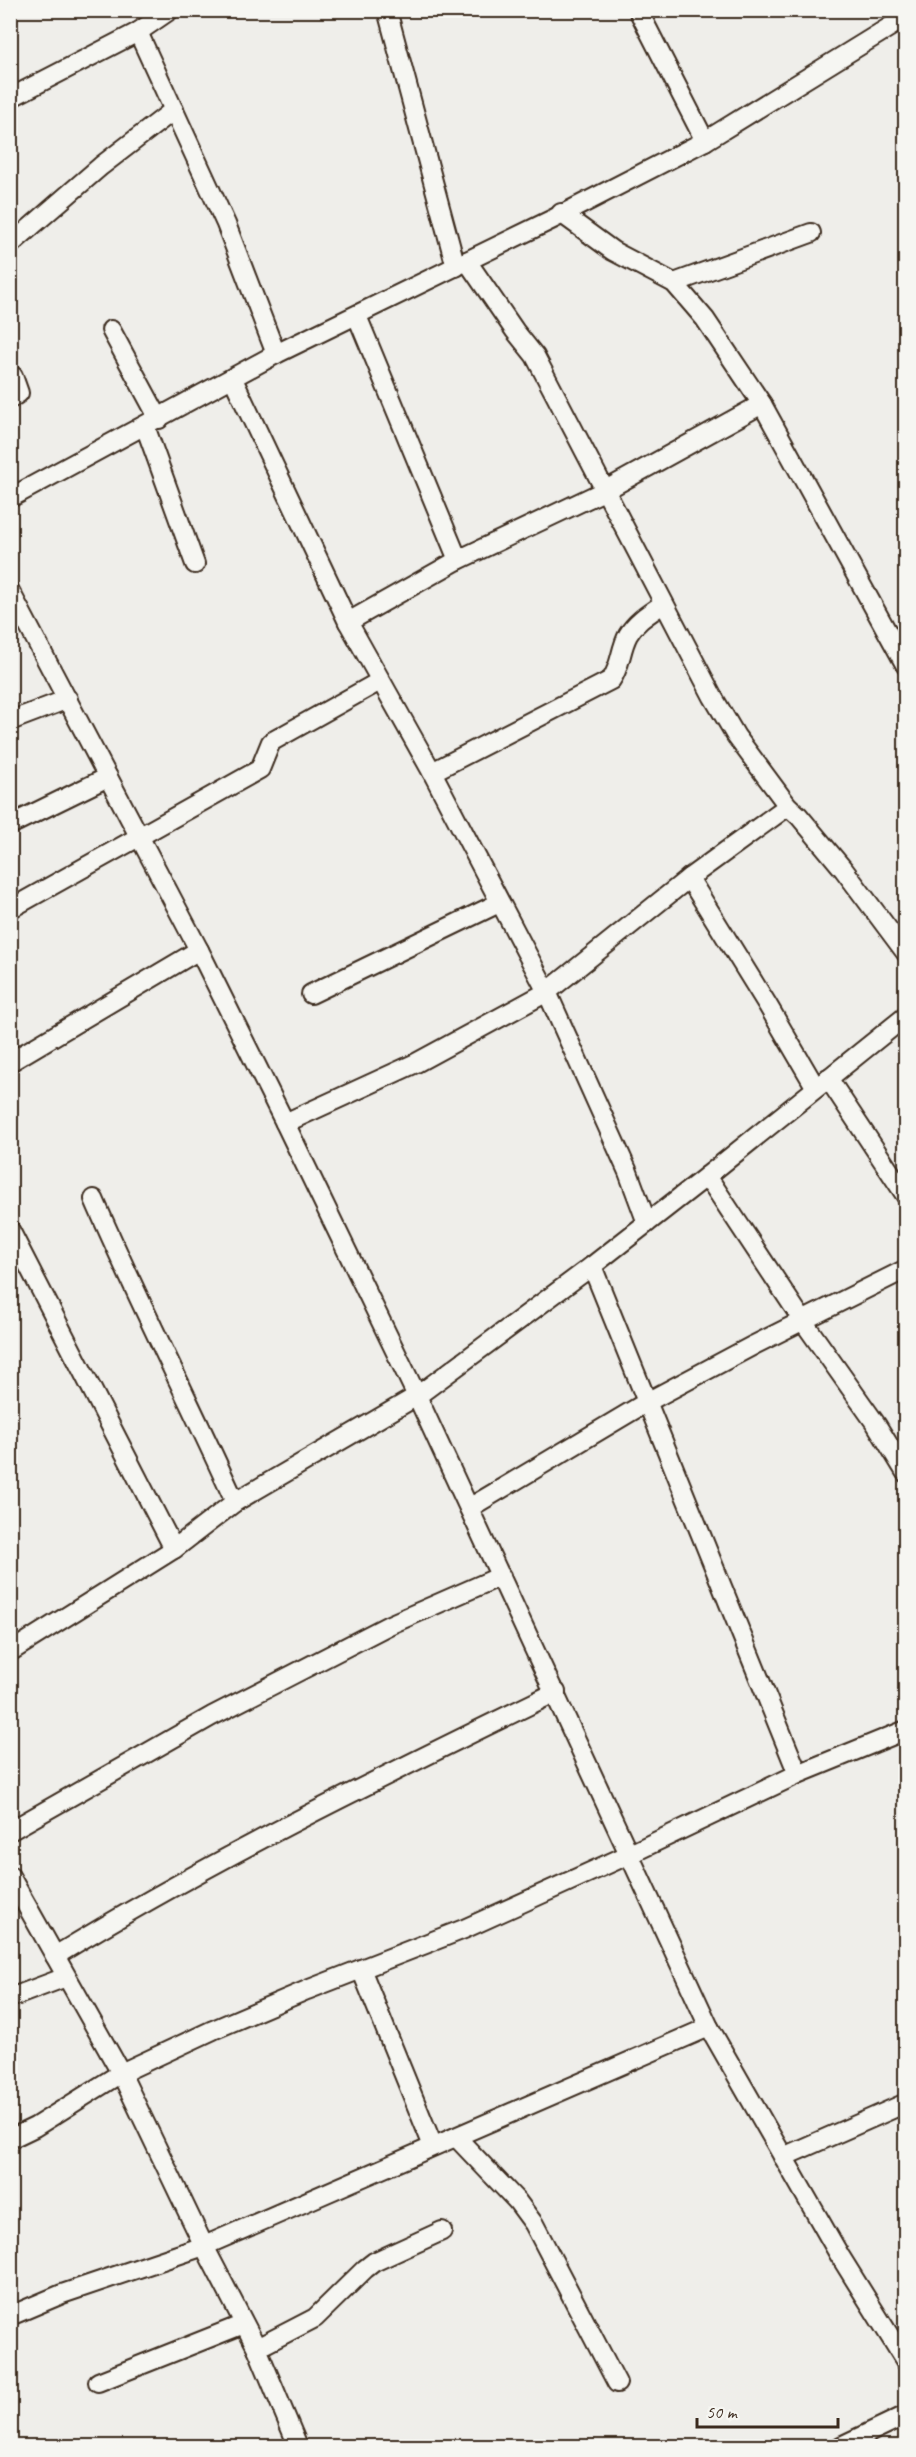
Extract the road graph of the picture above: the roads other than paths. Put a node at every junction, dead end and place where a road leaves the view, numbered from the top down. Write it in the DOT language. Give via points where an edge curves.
graph roads {
  1 [pos="170,10"];
  2 [pos="387,10"];
  3 [pos="638,10"];
  4 [pos="906,17"];
  5 [pos="138,32"];
  6 [pos="10,98"];
  7 [pos="174,110"];
  8 [pos="705,141"];
  9 [pos="561,213"];
  10 [pos="811,233"];
  11 [pos="10,245"];
  12 [pos="462,264"];
  13 [pos="674,283"];
  14 [pos="357,316"];
  15 [pos="111,330"];
  16 [pos="276,354"];
  17 [pos="13,376"];
  18 [pos="233,379"];
  19 [pos="10,399"];
  20 [pos="762,404"];
  21 [pos="152,422"];
  22 [pos="604,491"];
  23 [pos="10,498"];
  24 [pos="458,560"];
  25 [pos="195,564"];
  26 [pos="10,591"];
  27 [pos="663,604"];
  28 [pos="348,622"];
  29 [pos="906,666"];
  30 [pos="380,681"];
  31 [pos="68,699"];
  32 [pos="10,721"];
  33 [pos="432,772"];
  34 [pos="108,777"];
  35 [pos="788,806"];
  36 [pos="10,825"];
  37 [pos="139,838"];
  38 [pos="689,878"];
  39 [pos="499,903"];
  40 [pos="10,909"];
  41 [pos="199,950"];
  42 [pos="906,953"];
  43 [pos="547,992"];
  44 [pos="311,994"];
  45 [pos="906,1016"];
  46 [pos="10,1062"];
  47 [pos="822,1083"];
  48 [pos="285,1123"];
  49 [pos="707,1176"];
  50 [pos="906,1196"];
  51 [pos="94,1199"];
  52 [pos="647,1223"];
  53 [pos="10,1230"];
  54 [pos="592,1266"];
  55 [pos="906,1269"];
  56 [pos="804,1321"];
  57 [pos="417,1396"];
  58 [pos="647,1402"];
  59 [pos="906,1473"];
  60 [pos="235,1502"];
  61 [pos="469,1508"];
  62 [pos="174,1549"];
  63 [pos="501,1576"];
  64 [pos="10,1652"];
  65 [pos="556,1692"];
  66 [pos="906,1730"];
  67 [pos="798,1774"];
  68 [pos="10,1831"];
  69 [pos="630,1854"];
  70 [pos="10,1876"];
  71 [pos="55,1956"];
  72 [pos="361,1969"];
  73 [pos="66,1977"];
  74 [pos="10,1998"];
  75 [pos="709,2027"];
  76 [pos="121,2073"];
  77 [pos="906,2103"];
  78 [pos="456,2137"];
  79 [pos="10,2139"];
  80 [pos="434,2146"];
  81 [pos="783,2157"];
  82 [pos="442,2231"];
  83 [pos="204,2246"];
  84 [pos="10,2316"];
  85 [pos="244,2324"];
  86 [pos="257,2348"];
  87 [pos="906,2362"];
  88 [pos="98,2382"];
  89 [pos="617,2383"];
  90 [pos="906,2415"];
  91 [pos="298,2446"];
  92 [pos="841,2446"];
  1 -- 5 [label="street"];
  2 -- 12 [label="street"];
  3 -- 8 [label="street"];
  4 -- 8 [label="street"];
  5 -- 6 [label="street"];
  5 -- 7 [label="street"];
  7 -- 11 [label="street" via="101,166"];
  7 -- 16 [label="street" via="226,224"];
  8 -- 9 [label="street"];
  9 -- 12 [label="street"];
  9 -- 13 [label="street" via="613,251"];
  10 -- 13 [label="street"];
  12 -- 14 [label="street"];
  12 -- 22 [label="street" via="535,356"];
  13 -- 20 [label="street" via="705,319"];
  14 -- 16 [label="street"];
  14 -- 24 [label="street"];
  15 -- 21 [label="street"];
  16 -- 18 [label="street"];
  17 -- 19 [label="street" via="19,393"];
  18 -- 21 [label="street"];
  18 -- 28 [label="street"];
  20 -- 22 [label="street"];
  20 -- 29 [label="street"];
  21 -- 23 [label="street"];
  21 -- 25 [label="street"];
  22 -- 24 [label="street"];
  22 -- 27 [label="street"];
  24 -- 28 [label="street"];
  26 -- 31 [label="street"];
  27 -- 33 [label="street" via="636,623 610,680"];
  27 -- 35 [label="street" via="736,736"];
  28 -- 30 [label="street"];
  30 -- 33 [label="street"];
  30 -- 37 [label="street" via="271,742 260,770"];
  31 -- 32 [label="street"];
  31 -- 34 [label="street"];
  33 -- 39 [label="street"];
  34 -- 36 [label="street"];
  34 -- 37 [label="street"];
  35 -- 38 [label="street"];
  35 -- 42 [label="street" via="844,870"];
  37 -- 40 [label="street"];
  37 -- 41 [label="street"];
  38 -- 43 [label="street"];
  38 -- 47 [label="street" via="767,1004"];
  39 -- 43 [label="street"];
  39 -- 44 [label="street"];
  41 -- 46 [label="street"];
  41 -- 48 [label="street"];
  43 -- 48 [label="street" via="416,1063"];
  43 -- 52 [label="street"];
  45 -- 47 [label="street"];
  47 -- 49 [label="street"];
  47 -- 50 [label="street"];
  48 -- 57 [label="street"];
  49 -- 52 [label="street"];
  49 -- 56 [label="street"];
  51 -- 60 [label="street"];
  52 -- 54 [label="street"];
  53 -- 62 [label="street"];
  54 -- 57 [label="street"];
  54 -- 58 [label="street"];
  55 -- 56 [label="street"];
  56 -- 58 [label="street"];
  56 -- 59 [label="street"];
  57 -- 60 [label="street"];
  57 -- 61 [label="street"];
  58 -- 61 [label="street"];
  58 -- 67 [label="street"];
  60 -- 62 [label="street"];
  61 -- 63 [label="street"];
  62 -- 64 [label="street"];
  63 -- 65 [label="street"];
  63 -- 68 [label="street" via="389,1625 212,1716"];
  65 -- 69 [label="street"];
  65 -- 71 [label="street" via="314,1810"];
  66 -- 67 [label="street"];
  67 -- 69 [label="street"];
  69 -- 72 [label="street" via="464,1929"];
  69 -- 75 [label="street"];
  70 -- 71 [label="street"];
  71 -- 73 [label="street"];
  72 -- 76 [label="street"];
  72 -- 80 [label="street"];
  73 -- 74 [label="street"];
  73 -- 76 [label="street"];
  75 -- 78 [label="street"];
  75 -- 81 [label="street"];
  76 -- 79 [label="street"];
  76 -- 83 [label="street"];
  77 -- 81 [label="street"];
  78 -- 80 [label="street"];
  78 -- 89 [label="street" via="517,2200 534,2224"];
  80 -- 83 [label="street"];
  81 -- 87 [label="street"];
  82 -- 86 [label="street" via="375,2262 315,2318"];
  83 -- 84 [label="street" via="62,2294"];
  83 -- 85 [label="street"];
  85 -- 86 [label="street"];
  85 -- 88 [label="street"];
  86 -- 91 [label="street"];
  90 -- 92 [label="street"];
}
